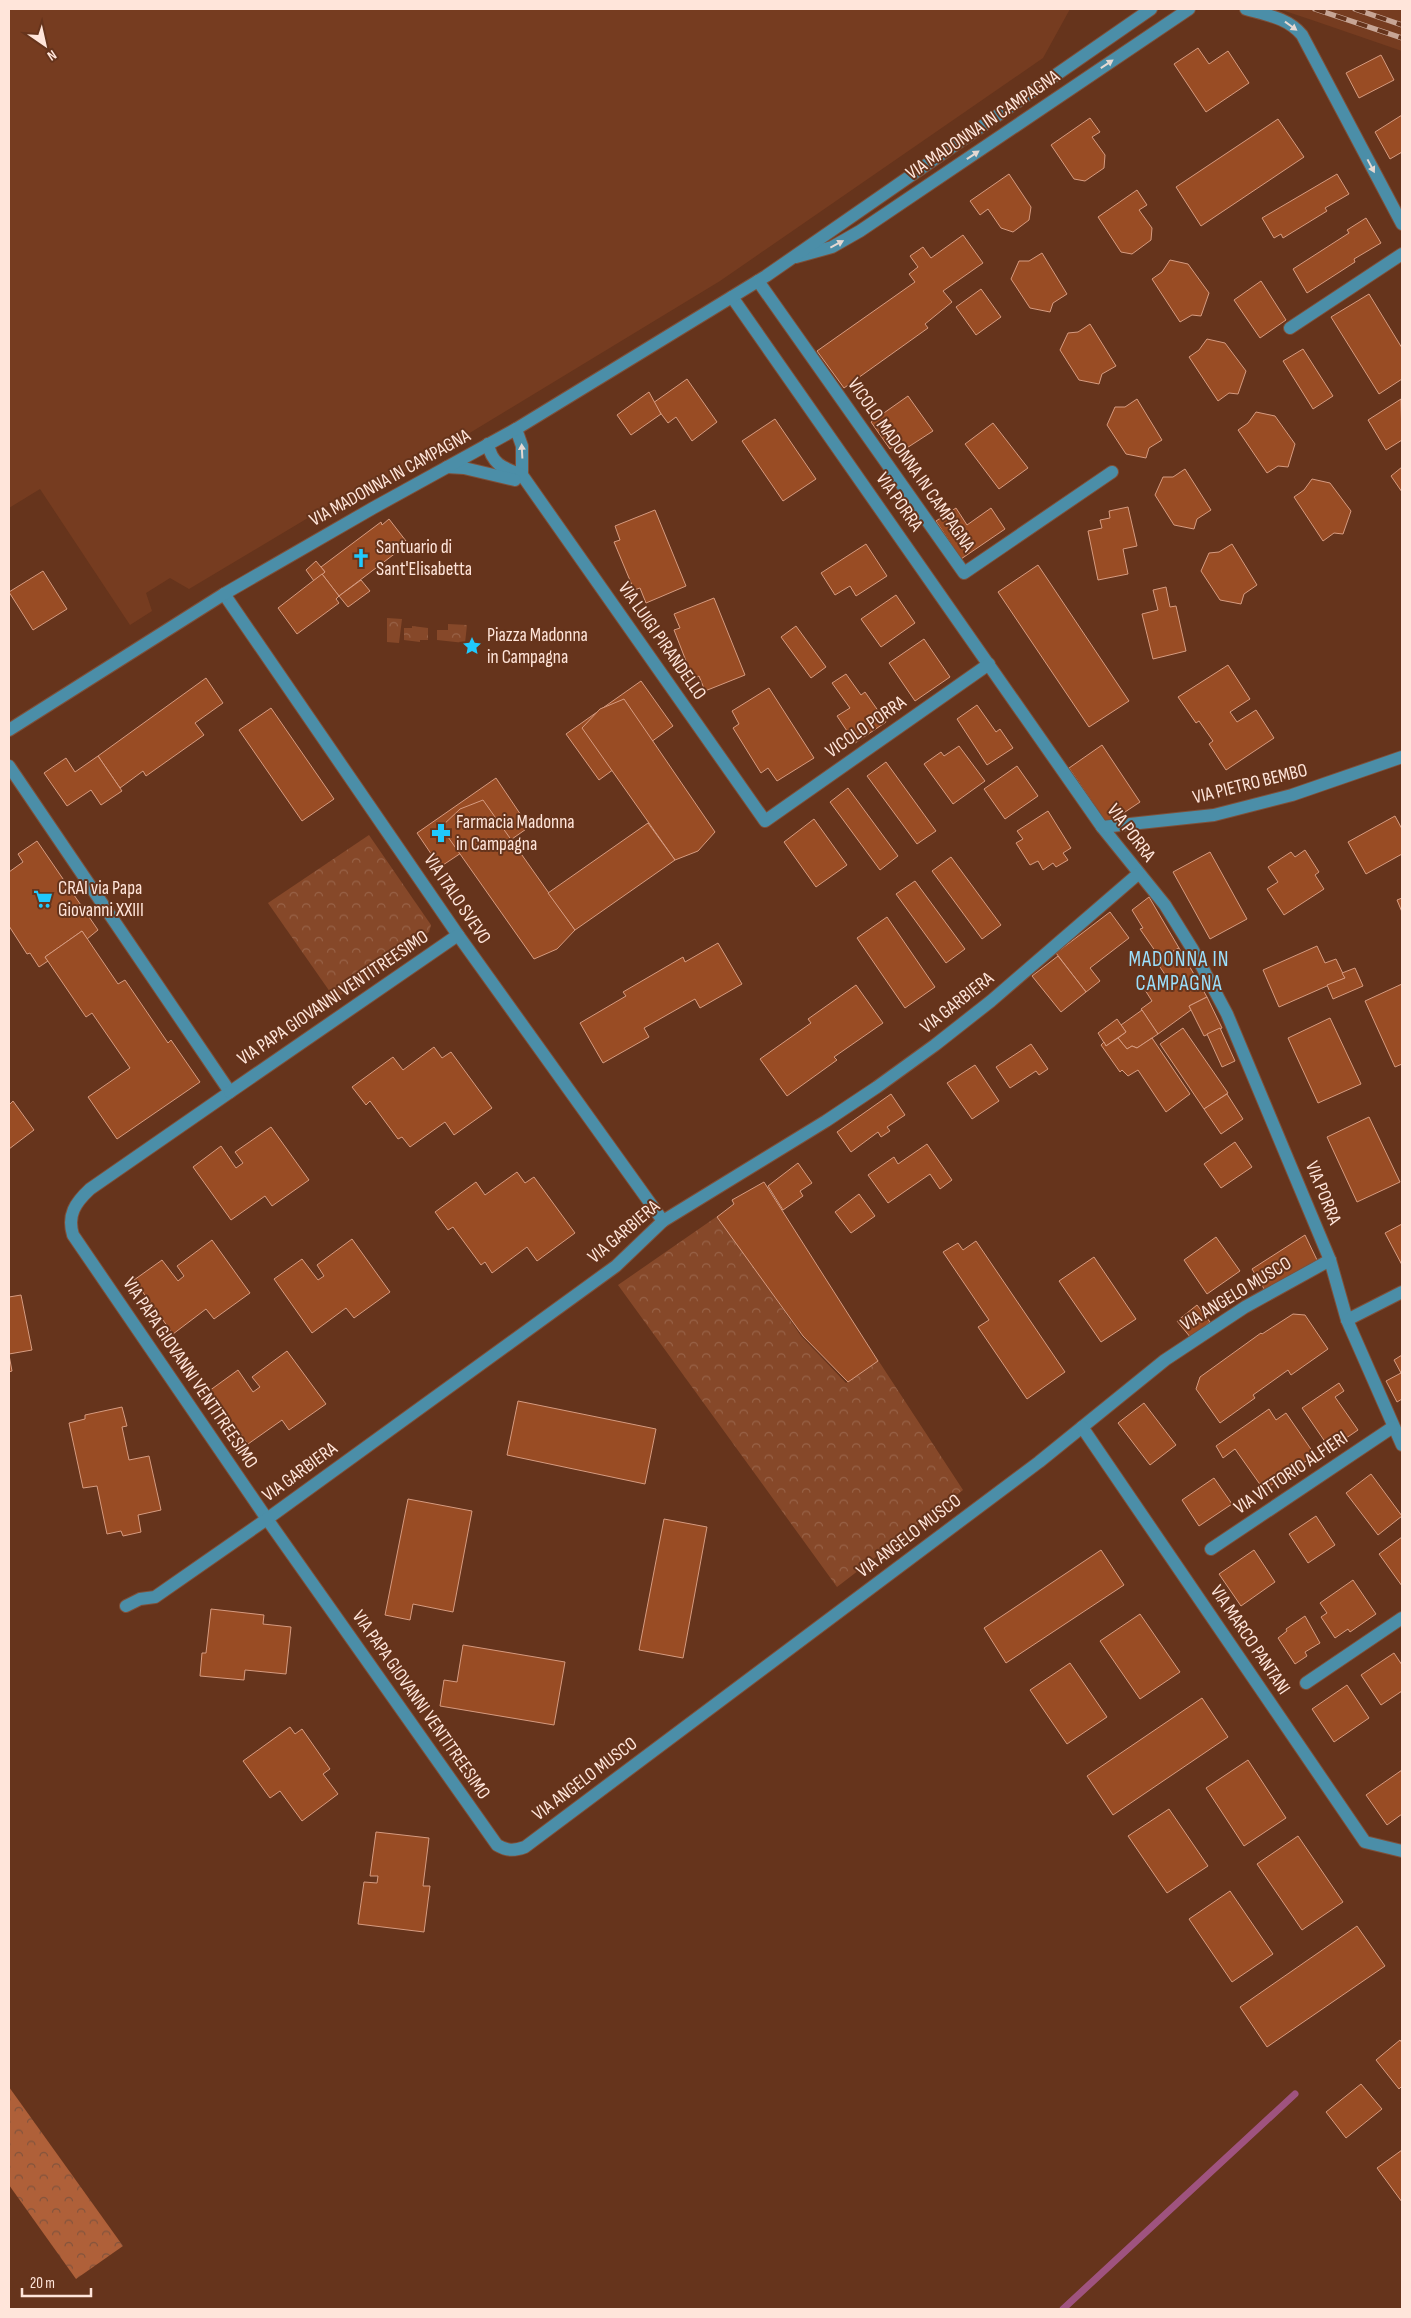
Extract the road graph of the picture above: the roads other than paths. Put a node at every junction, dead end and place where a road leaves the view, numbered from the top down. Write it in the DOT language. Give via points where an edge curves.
graph roads {
  1 [pos="1151,9"];
  2 [pos="1189,9"];
  3 [pos="1246,9"];
  4 [pos="1402,224"];
  5 [pos="1402,254"];
  6 [pos="791,258"];
  7 [pos="758,281"];
  8 [pos="732,297"];
  9 [pos="1290,328"];
  10 [pos="516,429"];
  11 [pos="488,444"];
  12 [pos="447,468"];
  13 [pos="1112,472"];
  14 [pos="525,479"];
  15 [pos="224,594"];
  16 [pos="989,664"];
  17 [pos="9,730"];
  18 [pos="1402,757"];
  19 [pos="9,766"];
  20 [pos="765,821"];
  21 [pos="1102,827"];
  22 [pos="1138,874"];
  23 [pos="458,935"];
  24 [pos="230,1092"];
  25 [pos="663,1221"];
  26 [pos="1330,1260"];
  27 [pos="1402,1292"];
  28 [pos="1347,1320"];
  29 [pos="1393,1427"];
  30 [pos="1082,1428"];
  31 [pos="1402,1445"];
  32 [pos="266,1518"];
  33 [pos="1211,1549"];
  34 [pos="126,1606"];
  35 [pos="1402,1618"];
  36 [pos="1306,1683"];
  37 [pos="516,1851"];
  38 [pos="1402,1851"];
  1 -- 6 [label="street, VIA MADONNA IN CAMPAGNA"];
  6 -- 2 [label="street, VIA MADONNA IN CAMPAGNA, one-way" via="832,247 860,231"];
  3 -- 4 [label="street, one-way" via="1283,20 1302,35"];
  5 -- 9 [label="street"];
  6 -- 7 [label="street, VIA MADONNA IN CAMPAGNA"];
  7 -- 8 [label="street, VIA MADONNA IN CAMPAGNA"];
  7 -- 13 [label="street, VICOLO MADONNA IN CAMPAGNA" via="964,573"];
  8 -- 10 [label="street, VIA MADONNA IN CAMPAGNA"];
  8 -- 16 [label="street, VIA PORRA"];
  10 -- 11 [label="street, VIA MADONNA IN CAMPAGNA"];
  14 -- 10 [label="street, one-way" via="522,446"];
  11 -- 12 [label="street, VIA MADONNA IN CAMPAGNA"];
  11 -- 14 [label="street" via="497,464"];
  12 -- 14 [label="street"];
  12 -- 15 [label="street, VIA MADONNA IN CAMPAGNA"];
  14 -- 20 [label="street, VIA LUIGI PIRANDELLO"];
  15 -- 17 [label="street, VIA MADONNA IN CAMPAGNA"];
  15 -- 23 [label="street, VIA ITALO SVEVO"];
  16 -- 20 [label="street, VICOLO PORRA"];
  16 -- 21 [label="street, VIA PORRA"];
  18 -- 21 [label="street, VIA PIETRO BEMBO" via="1292,795 1214,815"];
  19 -- 24 [label="street, VIA PAPA GIOVANNI VENTITREESIMO"];
  21 -- 22 [label="street, VIA PORRA"];
  22 -- 25 [label="street, VIA GARBIERA" via="991,1001 878,1087"];
  22 -- 26 [label="street, VIA PORRA" via="1165,905 1227,1014"];
  23 -- 24 [label="street, VIA PAPA GIOVANNI VENTITREESIMO"];
  23 -- 25 [label="street, VIA ITALO SVEVO"];
  24 -- 32 [label="street, VIA PAPA GIOVANNI VENTITREESIMO" via="90,1189 75,1206 70,1226 79,1244"];
  25 -- 32 [label="street, VIA GARBIERA" via="616,1266"];
  26 -- 28 [label="street, VIA PORRA"];
  26 -- 30 [label="street, VIA ANGELO MUSCO" via="1244,1307 1165,1360"];
  27 -- 28 [label="street"];
  28 -- 29 [label="street, VIA PORRA"];
  29 -- 31 [label="street, VIA PORRA"];
  29 -- 33 [label="street, VIA VITTORIO ALFIERI"];
  30 -- 37 [label="street, VIA ANGELO MUSCO"];
  30 -- 38 [label="street, VIA MARCO PANTANI" via="1365,1842"];
  32 -- 34 [label="street, VIA GARBIERA" via="154,1597"];
  32 -- 37 [label="street, VIA PAPA GIOVANNI VENTITREESIMO" via="497,1845"];
  35 -- 36 [label="street"];
}
